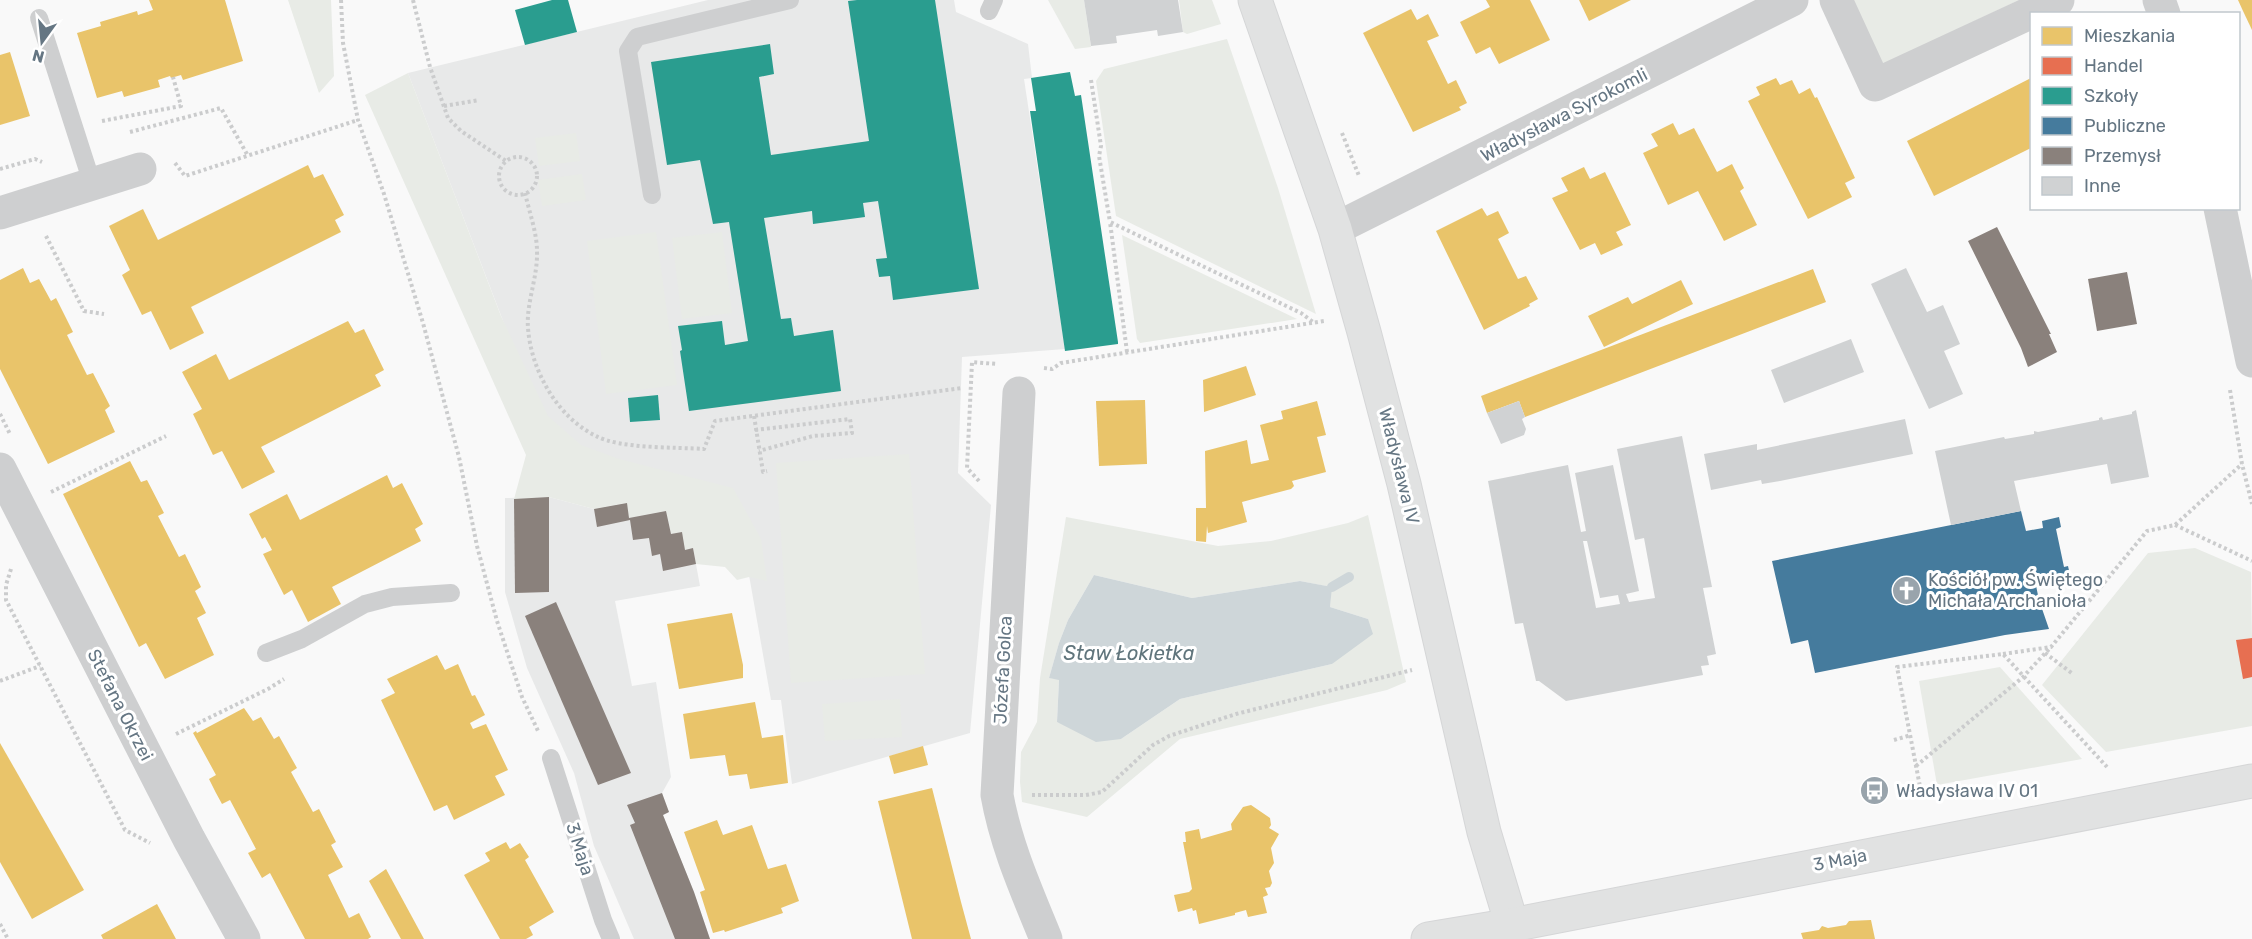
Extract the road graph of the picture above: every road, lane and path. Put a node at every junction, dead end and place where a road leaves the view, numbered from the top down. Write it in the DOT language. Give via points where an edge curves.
graph roads {
  1 [pos="341,0"];
  2 [pos="413,0"];
  3 [pos="790,0"];
  4 [pos="1255,0"];
  5 [pos="1792,0"];
  6 [pos="1836,0"];
  7 [pos="2058,0"];
  8 [pos="2032,12"];
  9 [pos="2030,13"];
  10 [pos="39,18"];
  11 [pos="173,77"];
  12 [pos="1090,80"];
  13 [pos="479,100"];
  14 [pos="444,106"];
  15 [pos="358,120"];
  16 [pos="95,122"];
  17 [pos="148,128"];
  18 [pos="154,136"];
  19 [pos="173,160"];
  20 [pos="506,161"];
  21 [pos="140,169"];
  22 [pos="92,183"];
  23 [pos="525,193"];
  24 [pos="652,195"];
  25 [pos="2220,210"];
  26 [pos="0,213"];
  27 [pos="1110,222"];
  28 [pos="1335,229"];
  29 [pos="47,237"];
  30 [pos="104,314"];
  31 [pos="1324,320"];
  32 [pos="1312,322"];
  33 [pos="1127,352"];
  34 [pos="2252,361"];
  35 [pos="1052,369"];
  36 [pos="962,388"];
  37 [pos="1019,393"];
  38 [pos="754,416"];
  39 [pos="755,430"];
  40 [pos="166,436"];
  41 [pos="759,451"];
  42 [pos="0,469"];
  43 [pos="766,471"];
  44 [pos="58,489"];
  45 [pos="2252,504"];
  46 [pos="2175,525"];
  47 [pos="15,560"];
  48 [pos="2252,561"];
  49 [pos="451,593"];
  50 [pos="2050,647"];
  51 [pos="266,652"];
  52 [pos="2045,653"];
  53 [pos="2003,654"];
  54 [pos="40,666"];
  55 [pos="1404,671"];
  56 [pos="2073,674"];
  57 [pos="2024,677"];
  58 [pos="0,681"];
  59 [pos="268,689"];
  60 [pos="1911,735"];
  61 [pos="167,739"];
  62 [pos="1894,740"];
  63 [pos="550,758"];
  64 [pos="1916,766"];
  65 [pos="2107,767"];
  66 [pos="2252,781"];
  67 [pos="997,795"];
  68 [pos="1922,797"];
  69 [pos="157,847"];
  70 [pos="0,924"];
  71 [pos="1513,932"];
  72 [pos="8,939"];
  73 [pos="244,939"];
  74 [pos="611,939"];
  75 [pos="1046,939"];
  76 [pos="1428,939"];
  1 -- 15 [label="path" via="343,43"];
  2 -- 14 [label="path"];
  3 -- 24 [label="lane" via="637,37 628,51"];
  4 -- 28 [label="street, Władysława IV"];
  5 -- 28 [label="street, Władysława Syrokomli"];
  6 -- 9 [label="street" via="1875,85"];
  7 -- 8 [label="street"];
  10 -- 22 [label="lane"];
  11 -- 16 [label="path" via="181,106"];
  12 -- 27 [label="path"];
  13 -- 14 [label="path"];
  14 -- 20 [label="path" via="448,118 461,131"];
  15 -- 19 [label="path" via="185,176"];
  15 -- 63 [label="path" via="423,323 497,621 522,697"];
  17 -- 18 [label="path"];
  20 -- 23 [label="path" via="499,175 502,186 509,193"];
  20 -- 23 [label="path" via="522,157 535,168 534,186"];
  21 -- 22 [label="street"];
  22 -- 26 [label="street"];
  23 -- 38 [label="path" via="538,250 527,326 530,342 544,384 577,424 597,437 622,443 704,449 715,422"];
  25 -- 34 [label="street"];
  27 -- 32 [label="path" via="1301,313"];
  27 -- 33 [label="path"];
  28 -- 71 [label="street, Władysława IV" via="1404,484 1484,832"];
  29 -- 30 [label="path" via="84,311"];
  31 -- 32 [label="path"];
  32 -- 33 [label="path"];
  33 -- 35 [label="path" via="1061,363"];
  36 -- 38 [label="path"];
  37 -- 67 [label="street, Józefa Golca"];
  38 -- 39 [label="path"];
  39 -- 41 [label="path"];
  39 -- 41 [label="path" via="850,419 852,433 813,436"];
  40 -- 44 [label="path"];
  41 -- 43 [label="path" via="763,472"];
  42 -- 73 [label="street, Stefana Okrzei"];
  45 -- 46 [label="path" via="2242,464"];
  46 -- 48 [label="path"];
  46 -- 50 [label="path" via="2147,531"];
  47 -- 54 [label="path" via="6,585 6,600"];
  49 -- 51 [label="lane" via="365,603 302,639"];
  50 -- 52 [label="path"];
  50 -- 53 [label="path"];
  52 -- 56 [label="path"];
  52 -- 57 [label="path"];
  53 -- 57 [label="path"];
  53 -- 60 [label="path" via="1898,667"];
  54 -- 58 [label="path"];
  54 -- 69 [label="path" via="125,830"];
  55 -- 67 [label="path" via="1236,714 1169,736 1153,745 1102,792"];
  57 -- 64 [label="path"];
  57 -- 65 [label="path"];
  59 -- 61 [label="path"];
  60 -- 62 [label="path"];
  60 -- 64 [label="path"];
  63 -- 74 [label="lane, 3 Maja"];
  64 -- 68 [label="path"];
  66 -- 71 [label="street, 3 Maja"];
  67 -- 75 [label="street, Józefa Golca" via="1015,864"];
  70 -- 72 [label="path"];
  71 -- 76 [label="street, 3 Maja"];
}
